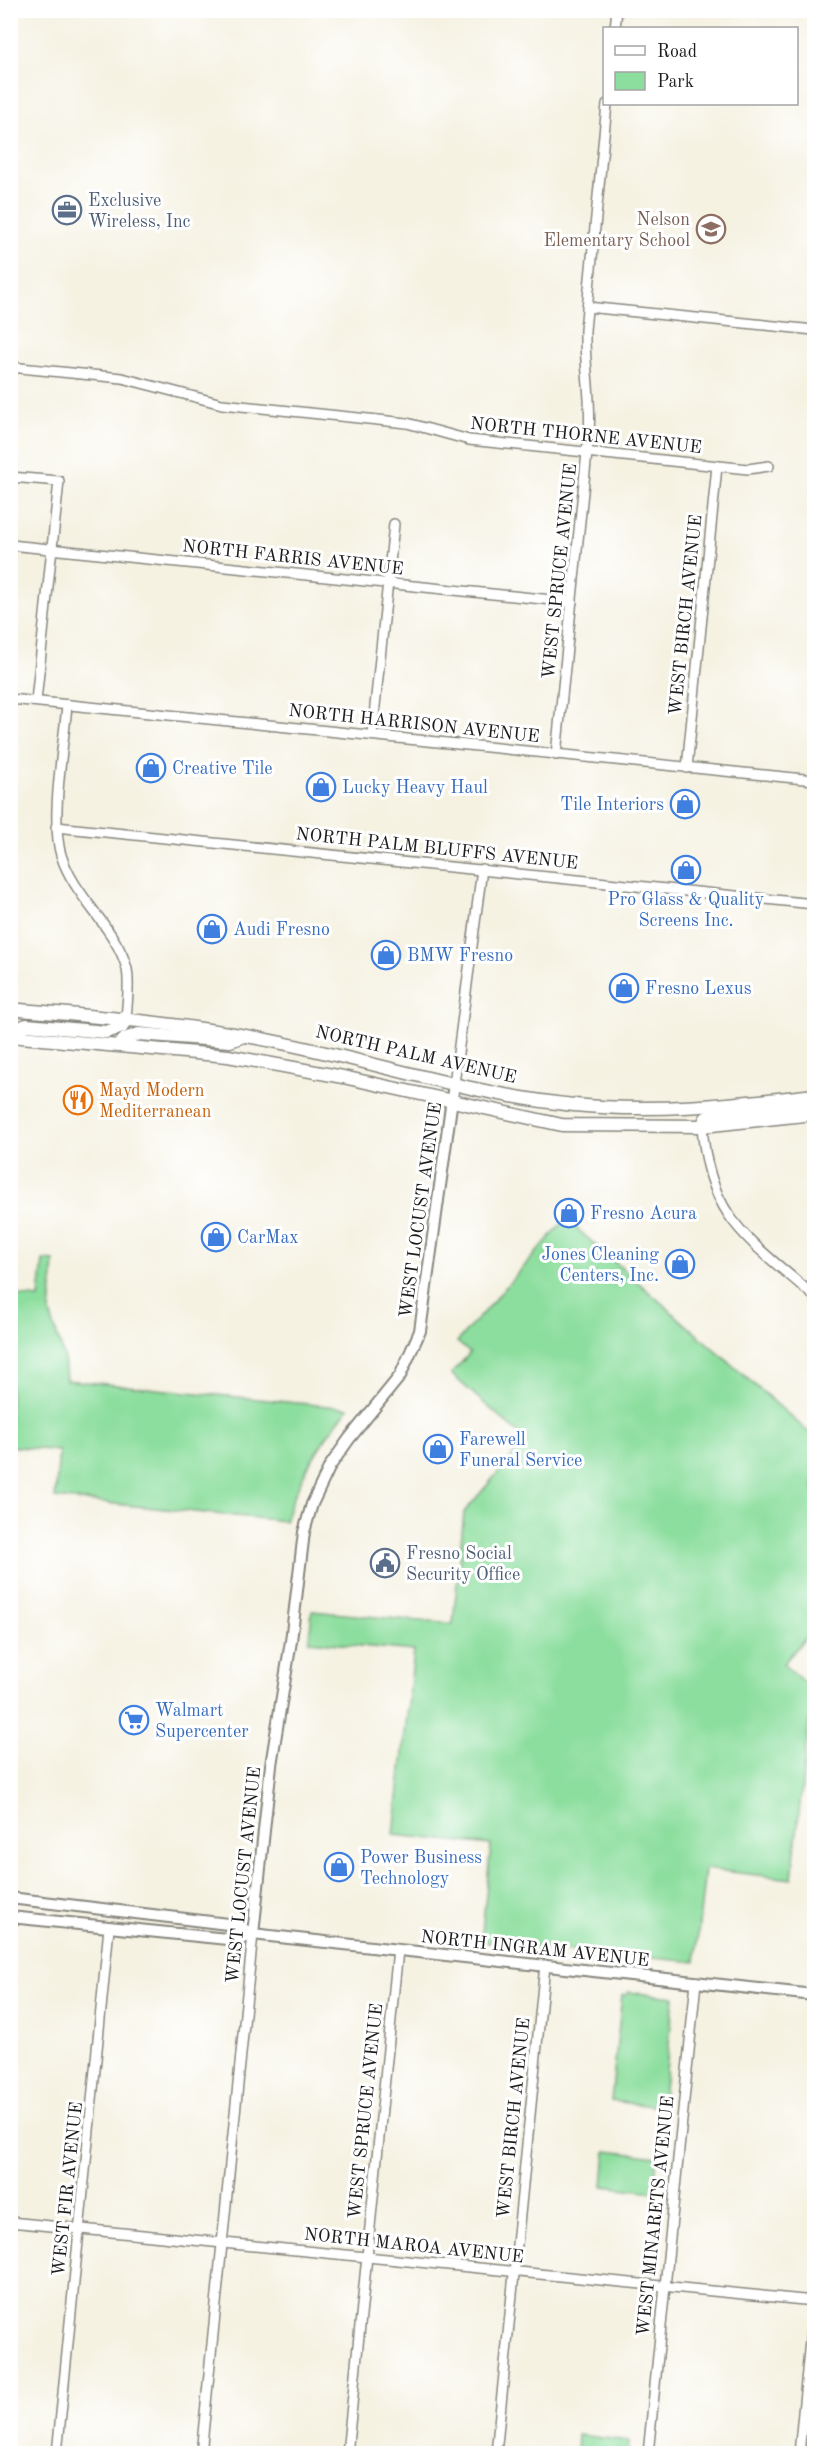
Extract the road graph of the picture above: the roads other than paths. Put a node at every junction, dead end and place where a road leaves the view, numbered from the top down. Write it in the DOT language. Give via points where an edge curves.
graph roads {
  1 [pos="617,10"];
  2 [pos="615,27"];
  3 [pos="607,105"];
  4 [pos="587,307"];
  5 [pos="814,330"];
  6 [pos="10,367"];
  7 [pos="587,452"];
  8 [pos="717,466"];
  9 [pos="769,466"];
  10 [pos="10,477"];
  11 [pos="394,524"];
  12 [pos="10,544"];
  13 [pos="52,549"];
  14 [pos="388,584"];
  15 [pos="572,602"];
  16 [pos="10,699"];
  17 [pos="36,701"];
  18 [pos="68,705"];
  19 [pos="372,735"];
  20 [pos="556,755"];
  21 [pos="687,768"];
  22 [pos="814,780"];
  23 [pos="56,827"];
  24 [pos="482,869"];
  25 [pos="814,904"];
  26 [pos="10,1009"];
  27 [pos="126,1020"];
  28 [pos="10,1031"];
  29 [pos="245,1035"];
  30 [pos="10,1036"];
  31 [pos="118,1046"];
  32 [pos="454,1084"];
  33 [pos="814,1095"];
  34 [pos="814,1100"];
  35 [pos="452,1102"];
  36 [pos="814,1114"];
  37 [pos="702,1126"];
  38 [pos="814,1296"];
  39 [pos="10,1898"];
  40 [pos="10,1917"];
  41 [pos="109,1928"];
  42 [pos="253,1934"];
  43 [pos="398,1950"];
  44 [pos="545,1965"];
  45 [pos="696,1982"];
  46 [pos="814,1995"];
  47 [pos="10,2222"];
  48 [pos="79,2229"];
  49 [pos="222,2243"];
  50 [pos="367,2257"];
  51 [pos="514,2272"];
  52 [pos="665,2286"];
  53 [pos="814,2301"];
  54 [pos="57,2454"];
  55 [pos="201,2454"];
  56 [pos="347,2454"];
  57 [pos="496,2454"];
  58 [pos="648,2454"];
  59 [pos="799,2454"];
  1 -- 2 [label="street"];
  3 -- 4 [label="street, WEST SPRUCE AVENUE"];
  4 -- 5 [label="street"];
  4 -- 7 [label="street, WEST SPRUCE AVENUE"];
  6 -- 7 [label="street, NORTH THORNE AVENUE" via="122,378 222,404 407,423 469,440"];
  7 -- 8 [label="street, NORTH THORNE AVENUE"];
  7 -- 15 [label="street, WEST SPRUCE AVENUE"];
  8 -- 9 [label="street, NORTH THORNE AVENUE"];
  8 -- 21 [label="street, WEST BIRCH AVENUE"];
  10 -- 13 [label="street" via="58,482"];
  11 -- 14 [label="street"];
  12 -- 13 [label="street, NORTH FARRIS AVENUE"];
  13 -- 14 [label="street, NORTH FARRIS AVENUE"];
  13 -- 17 [label="street"];
  14 -- 15 [label="street, NORTH FARRIS AVENUE"];
  14 -- 19 [label="street"];
  15 -- 20 [label="street, WEST SPRUCE AVENUE"];
  16 -- 17 [label="street, NORTH HARRISON AVENUE"];
  17 -- 18 [label="street, NORTH HARRISON AVENUE"];
  18 -- 19 [label="street, NORTH HARRISON AVENUE"];
  18 -- 23 [label="street"];
  19 -- 20 [label="street, NORTH HARRISON AVENUE"];
  20 -- 21 [label="street, NORTH HARRISON AVENUE"];
  21 -- 22 [label="street, NORTH HARRISON AVENUE"];
  23 -- 24 [label="street, NORTH PALM BLUFFS AVENUE"];
  23 -- 27 [label="street" via="68,871 126,967"];
  24 -- 25 [label="street, NORTH PALM BLUFFS AVENUE"];
  24 -- 32 [label="street, WEST LOCUST AVENUE"];
  26 -- 27 [label="main road, NORTH PALM AVENUE"];
  27 -- 28 [label="main road" via="122,1027 106,1032 27,1025"];
  27 -- 29 [label="main road, NORTH PALM AVENUE"];
  29 -- 31 [label="main road" via="230,1041 139,1034"];
  29 -- 32 [label="main road, NORTH PALM AVENUE"];
  30 -- 31 [label="main road, NORTH PALM AVENUE"];
  31 -- 35 [label="main road, NORTH PALM AVENUE" via="228,1056"];
  32 -- 33 [label="main road, NORTH PALM AVENUE" via="573,1105 637,1109"];
  32 -- 35 [label="street, WEST LOCUST AVENUE"];
  34 -- 37 [label="main road" via="797,1106 710,1116"];
  35 -- 37 [label="main road, NORTH PALM AVENUE" via="562,1125"];
  35 -- 42 [label="street, WEST LOCUST AVENUE" via="420,1331 400,1376 330,1466 304,1532 271,1765"];
  36 -- 37 [label="main road, NORTH PALM AVENUE"];
  37 -- 38 [label="street" via="708,1170 726,1212 750,1240"];
  39 -- 42 [label="street, NORTH INGRAM AVENUE" via="236,1925"];
  40 -- 41 [label="street, NORTH INGRAM AVENUE"];
  41 -- 42 [label="street, NORTH INGRAM AVENUE" via="237,1940"];
  41 -- 48 [label="street, WEST FIR AVENUE"];
  42 -- 43 [label="street, NORTH INGRAM AVENUE"];
  42 -- 49 [label="street, WEST LOCUST AVENUE"];
  43 -- 44 [label="street, NORTH INGRAM AVENUE"];
  43 -- 50 [label="street, WEST SPRUCE AVENUE"];
  44 -- 45 [label="street, NORTH INGRAM AVENUE"];
  44 -- 51 [label="street, WEST BIRCH AVENUE"];
  45 -- 46 [label="street, NORTH INGRAM AVENUE"];
  45 -- 52 [label="street, WEST MINARETS AVENUE"];
  47 -- 48 [label="street, NORTH MAROA AVENUE"];
  48 -- 49 [label="street, NORTH MAROA AVENUE"];
  48 -- 54 [label="street, WEST FIR AVENUE"];
  49 -- 50 [label="street, NORTH MAROA AVENUE"];
  49 -- 55 [label="street, WEST LOCUST AVENUE"];
  50 -- 51 [label="street, NORTH MAROA AVENUE"];
  50 -- 56 [label="street, WEST SPRUCE AVENUE"];
  51 -- 52 [label="street, NORTH MAROA AVENUE"];
  51 -- 57 [label="street, WEST BIRCH AVENUE"];
  52 -- 53 [label="street, NORTH MAROA AVENUE"];
  52 -- 58 [label="street, WEST MINARETS AVENUE"];
  53 -- 59 [label="street"];
}
